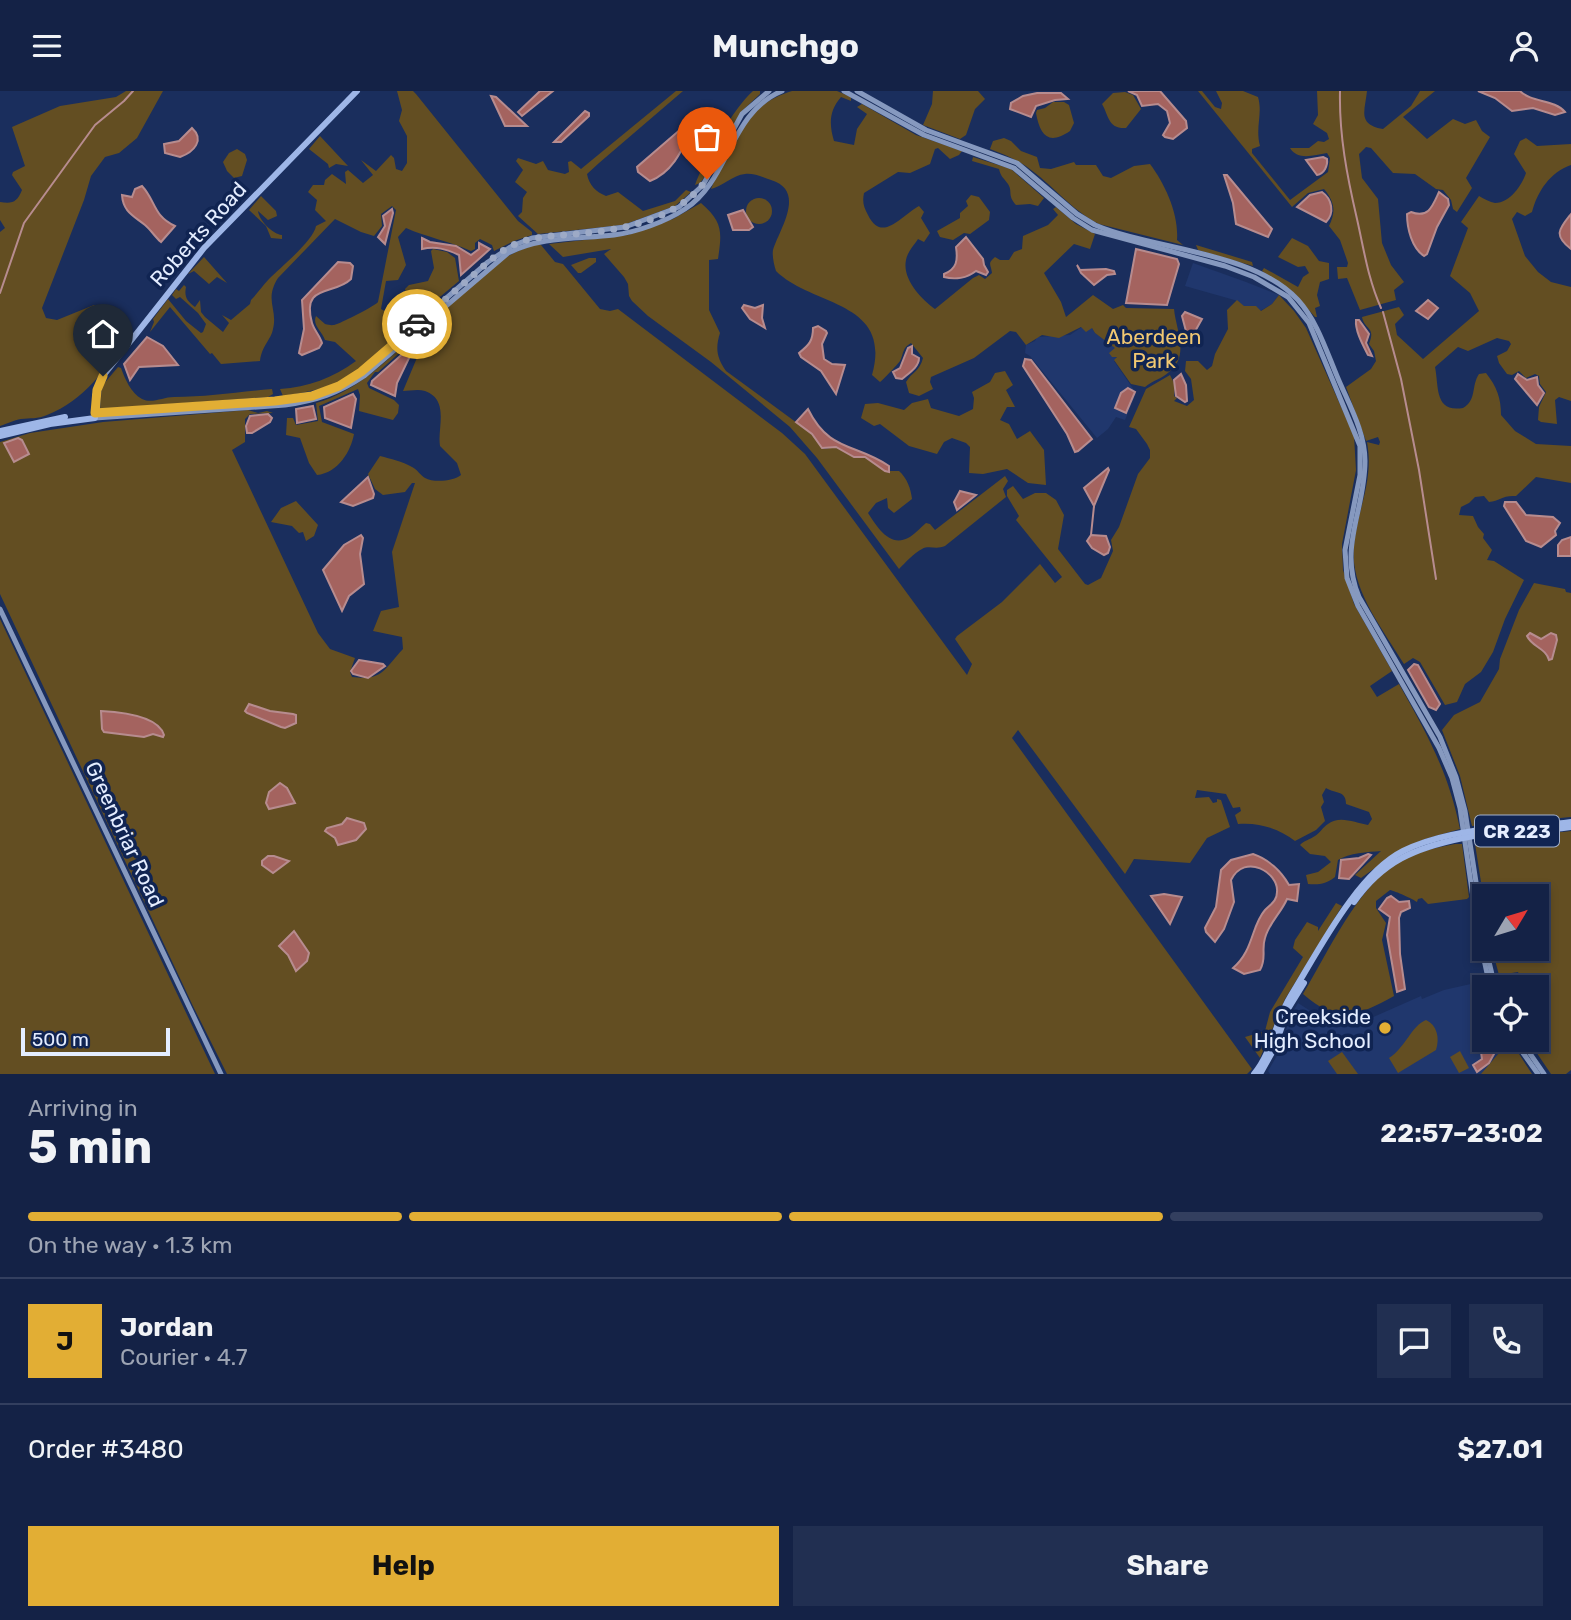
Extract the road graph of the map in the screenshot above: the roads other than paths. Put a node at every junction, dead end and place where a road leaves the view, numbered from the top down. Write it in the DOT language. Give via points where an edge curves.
graph roads {
  1 [pos="357,91"];
  2 [pos="769,91"];
  3 [pos="782,91"];
  4 [pos="845,91"];
  5 [pos="857,91"];
  6 [pos="490,264"];
  7 [pos="1254,277"];
  8 [pos="1280,286"];
  9 [pos="95,416"];
  10 [pos="0,433"];
  11 [pos="1363,453"];
  12 [pos="0,608"];
  13 [pos="1571,825"];
  14 [pos="1466,835"];
  15 [pos="1475,884"];
  16 [pos="1487,975"];
  17 [pos="1523,1052"];
  18 [pos="1529,1052"];
  19 [pos="221,1074"];
  20 [pos="1254,1074"];
  21 [pos="1259,1074"];
  22 [pos="1538,1074"];
  23 [pos="1544,1074"];
  1 -- 9 [label="main road, Roberts Road" via="200,252 103,376"];
  2 -- 6 [label="main road" via="743,114 707,179 678,207 611,230 532,238 512,246"];
  3 -- 6 [label="main road" via="747,117 711,182 683,211 629,232 524,246"];
  4 -- 7 [label="main road" via="914,131 1014,168 1092,230"];
  5 -- 8 [label="main road" via="926,130 1017,163 1095,225 1227,261"];
  6 -- 9 [label="main road" via="361,372 329,390 303,398"];
  7 -- 8 [label="main road"];
  7 -- 11 [label="main road" via="1288,297 1309,323"];
  8 -- 11 [label="main road" via="1315,325 1358,427"];
  9 -- 10 [label="main road" via="47,420"];
  11 -- 14 [label="main road" via="1364,479 1349,558 1351,577 1444,746 1461,792"];
  12 -- 19 [label="main road, Greenbriar Road"];
  13 -- 14 [label="main road, CR 223" via="1504,827"];
  14 -- 15 [label="main road"];
  14 -- 16 [label="main road"];
  14 -- 20 [label="main road" via="1431,840 1402,852 1357,890 1285,1007"];
  14 -- 21 [label="main road" via="1404,856 1368,884 1288,1009 1274,1049"];
  17 -- 22 [label="main road"];
  18 -- 23 [label="main road"];
}
